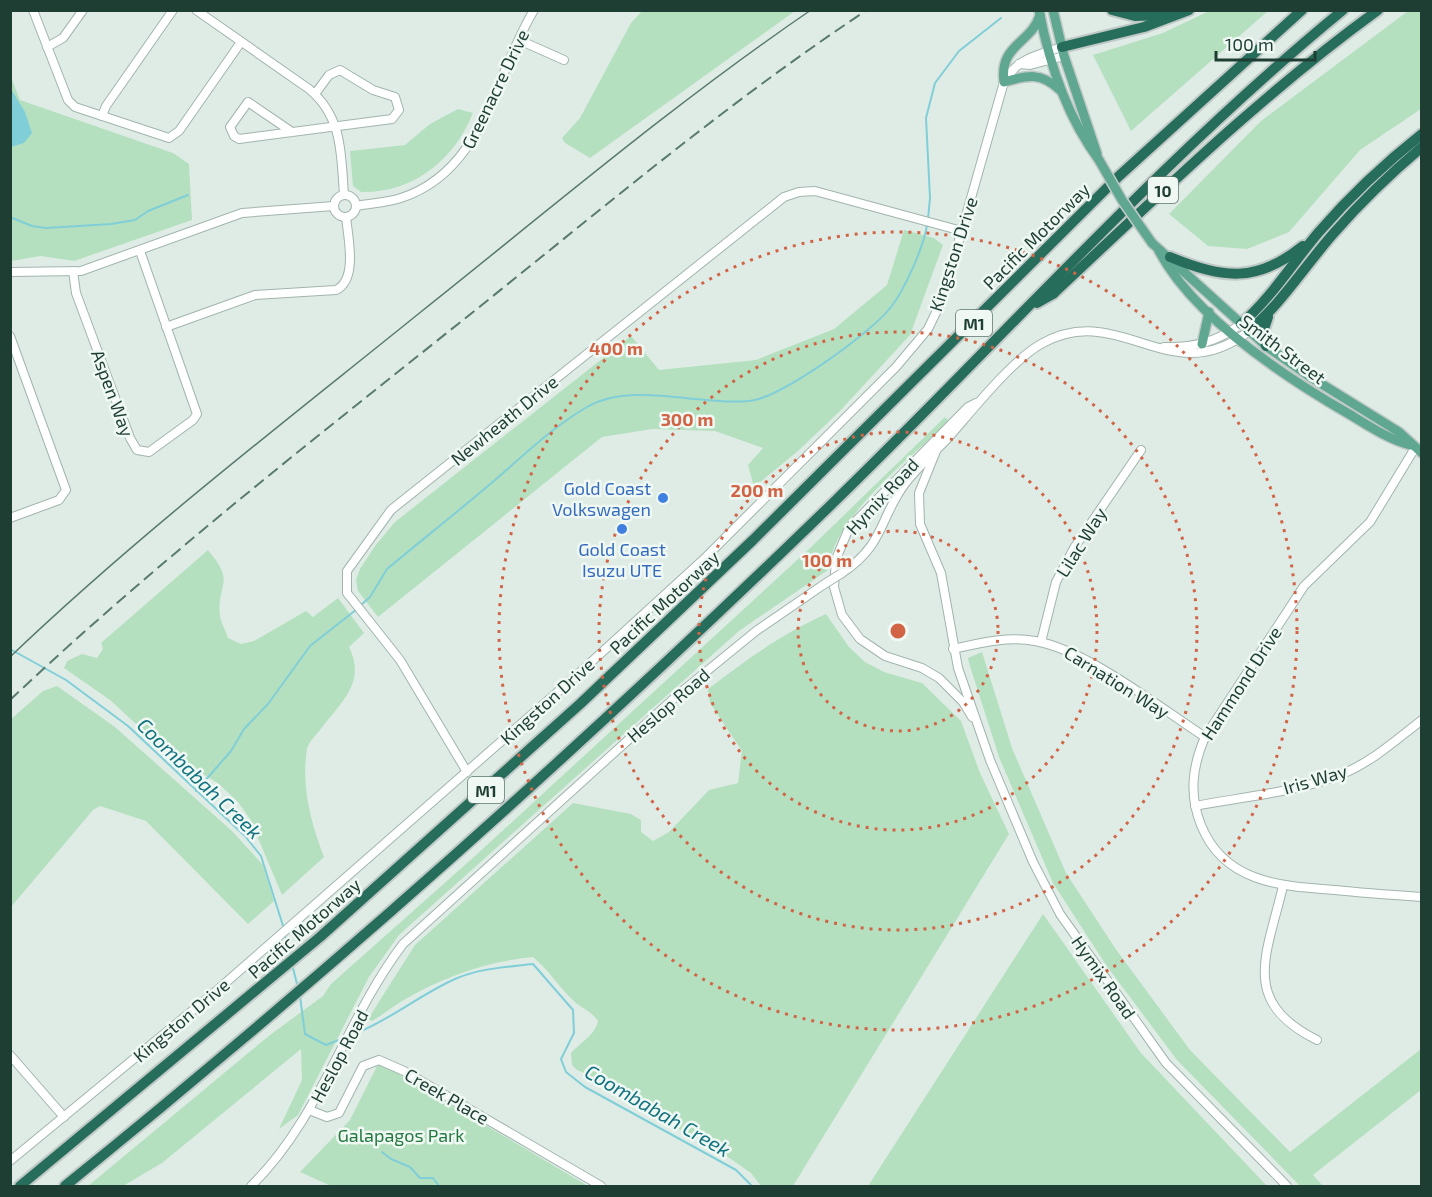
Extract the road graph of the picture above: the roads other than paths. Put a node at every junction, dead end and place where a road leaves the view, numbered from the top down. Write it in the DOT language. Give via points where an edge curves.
graph roads {
  1 [pos="33,10"];
  2 [pos="83,10"];
  3 [pos="173,10"];
  4 [pos="196,10"];
  5 [pos="534,10"];
  6 [pos="1053,10"];
  7 [pos="1112,10"];
  8 [pos="1302,10"];
  9 [pos="1343,10"];
  10 [pos="1378,10"];
  11 [pos="1186,12"];
  12 [pos="1040,13"];
  13 [pos="519,40"];
  14 [pos="241,42"];
  15 [pos="47,47"];
  16 [pos="1063,51"];
  17 [pos="1050,55"];
  18 [pos="564,60"];
  19 [pos="1004,81"];
  20 [pos="1063,93"];
  21 [pos="315,94"];
  22 [pos="102,116"];
  23 [pos="337,128"];
  24 [pos="292,132"];
  25 [pos="1422,134"];
  26 [pos="1422,147"];
  27 [pos="1099,160"];
  28 [pos="344,195"];
  29 [pos="334,206"];
  30 [pos="356,206"];
  31 [pos="346,217"];
  32 [pos="962,231"];
  33 [pos="1317,235"];
  34 [pos="1155,246"];
  35 [pos="140,251"];
  36 [pos="1170,257"];
  37 [pos="73,271"];
  38 [pos="10,272"];
  39 [pos="1274,306"];
  40 [pos="1028,308"];
  41 [pos="1209,312"];
  42 [pos="166,327"];
  43 [pos="1245,328"];
  44 [pos="1231,332"];
  45 [pos="10,336"];
  46 [pos="1239,339"];
  47 [pos="1202,344"];
  48 [pos="1156,346"];
  49 [pos="1266,346"];
  50 [pos="984,398"];
  51 [pos="1417,449"];
  52 [pos="1141,450"];
  53 [pos="936,451"];
  54 [pos="10,518"];
  55 [pos="1041,642"];
  56 [pos="953,649"];
  57 [pos="1422,720"];
  58 [pos="979,729"];
  59 [pos="1205,737"];
  60 [pos="466,772"];
  61 [pos="1195,806"];
  62 [pos="1283,886"];
  63 [pos="1422,897"];
  64 [pos="1317,1040"];
  65 [pos="10,1055"];
  66 [pos="309,1110"];
  67 [pos="64,1117"];
  68 [pos="10,1161"];
  69 [pos="20,1186"];
  70 [pos="65,1186"];
  71 [pos="251,1186"];
  72 [pos="601,1186"];
  73 [pos="1287,1186"];
  1 -- 15 [label="street"];
  2 -- 15 [label="street" via="63,38"];
  3 -- 22 [label="street"];
  4 -- 14 [label="street"];
  5 -- 13 [label="street, Greenacre Drive"];
  6 -- 16 [label="main road, Smith Street"];
  7 -- 11 [label="highway" via="1145,17"];
  8 -- 69 [label="highway, Pacific Motorway / M1" via="1119,176 701,592 451,822 320,937"];
  9 -- 40 [label="highway, M1" via="1176,157"];
  10 -- 40 [label="highway, 10" via="1256,106 1053,294"];
  11 -- 16 [label="highway"];
  12 -- 17 [label="main road, Smith Street"];
  12 -- 19 [label="main road" via="1035,27 1009,54"];
  13 -- 18 [label="street"];
  13 -- 30 [label="street, Greenacre Drive" via="475,137 456,164 415,193"];
  14 -- 21 [label="street"];
  14 -- 22 [label="street" via="172,137"];
  15 -- 22 [label="street" via="68,100 75,107"];
  16 -- 17 [label="street, Kingston Drive"];
  16 -- 27 [label="main road, Smith Street"];
  17 -- 19 [label="street, Kingston Drive" via="1028,57"];
  17 -- 20 [label="main road, Smith Street"];
  19 -- 20 [label="main road" via="1035,75 1051,81"];
  19 -- 32 [label="street, Kingston Drive"];
  20 -- 27 [label="main road, Smith Street"];
  21 -- 23 [label="street"];
  21 -- 23 [label="street" via="329,75 340,70 399,101 393,119"];
  23 -- 24 [label="street"];
  23 -- 28 [label="street"];
  24 -- 24 [label="street" via="239,139 230,128 248,102"];
  25 -- 33 [label="highway" via="1378,169"];
  26 -- 39 [label="highway" via="1355,210"];
  27 -- 34 [label="main road, Smith Street, bridge"];
  28 -- 29 [label="street"];
  28 -- 30 [label="street" via="353,199"];
  29 -- 31 [label="street" via="337,213"];
  29 -- 35 [label="street" via="242,213"];
  30 -- 31 [label="street"];
  31 -- 42 [label="street" via="349,270 342,287 255,295"];
  32 -- 60 [label="street, Kingston Drive" via="942,300 928,329 896,367 704,559"];
  32 -- 60 [label="street, Newheath Drive" via="815,191 784,197 391,510 347,571 345,586 365,618 400,660"];
  33 -- 36 [label="highway" via="1277,264 1247,273 1206,271"];
  33 -- 43 [label="highway"];
  34 -- 36 [label="main road, Smith Street"];
  34 -- 41 [label="main road, Smith Street" via="1167,266"];
  35 -- 37 [label="street" via="94,268"];
  35 -- 42 [label="street, Aspen Way"];
  36 -- 43 [label="main road, Smith Street"];
  37 -- 38 [label="street"];
  37 -- 42 [label="street, Aspen Way" via="76,293 133,446 141,452 153,450 197,414"];
  39 -- 43 [label="highway"];
  39 -- 49 [label="highway" via="1263,328"];
  40 -- 70 [label="highway, M1" via="720,611 495,820 263,1022"];
  41 -- 44 [label="main road, Smith Street"];
  41 -- 47 [label="main road"];
  43 -- 44 [label="street, Heslop Road"];
  43 -- 46 [label="street, Heslop Road"];
  43 -- 49 [label="main road, Smith Street"];
  44 -- 46 [label="main road, Smith Street"];
  44 -- 47 [label="street, Heslop Road"];
  45 -- 54 [label="street" via="66,490 59,500"];
  46 -- 48 [label="street, Heslop Road" via="1216,351 1199,354 1171,352"];
  46 -- 51 [label="main road, Smith Street" via="1316,395 1395,441"];
  47 -- 48 [label="street, Heslop Road"];
  48 -- 50 [label="street, Heslop Road" via="1100,332 1060,336 1031,351"];
  49 -- 51 [label="main road, Smith Street" via="1399,432"];
  50 -- 53 [label="street, Heslop Road"];
  50 -- 58 [label="street, Hymix Road" via="968,407 849,528 836,559 834,586 843,615 860,639 885,656 939,678 963,702"];
  51 -- 59 [label="street, Hammond Drive" via="1370,522 1304,586"];
  52 -- 55 [label="street, Lilac Way" via="1074,548 1056,582"];
  53 -- 56 [label="street, Hymix Road" via="923,478 918,510 941,573"];
  53 -- 66 [label="street, Heslop Road, bridge" via="903,486 869,549 842,573 709,668 412,936 390,962"];
  55 -- 56 [label="street, Carnation Way" via="994,640"];
  55 -- 59 [label="street, Carnation Way" via="1082,657"];
  56 -- 58 [label="street, Hymix Road"];
  57 -- 61 [label="street, Iris Way" via="1372,757 1322,781"];
  58 -- 73 [label="street, Hymix Road" via="1033,862 1081,946 1166,1063"];
  59 -- 61 [label="street, Hammond Drive" via="1195,762"];
  60 -- 67 [label="street, Kingston Drive" via="245,966"];
  61 -- 62 [label="street, Hammond Drive" via="1206,837 1226,862 1245,875"];
  62 -- 63 [label="street, Hammond Drive"];
  62 -- 64 [label="street" via="1265,963 1265,990 1275,1010 1295,1029"];
  65 -- 67 [label="street"];
  66 -- 71 [label="street, Heslop Road" via="293,1138"];
  66 -- 72 [label="street, Creek Place" via="327,1117 339,1113 363,1066 379,1060"];
  67 -- 68 [label="street, Kingston Drive"];
}
